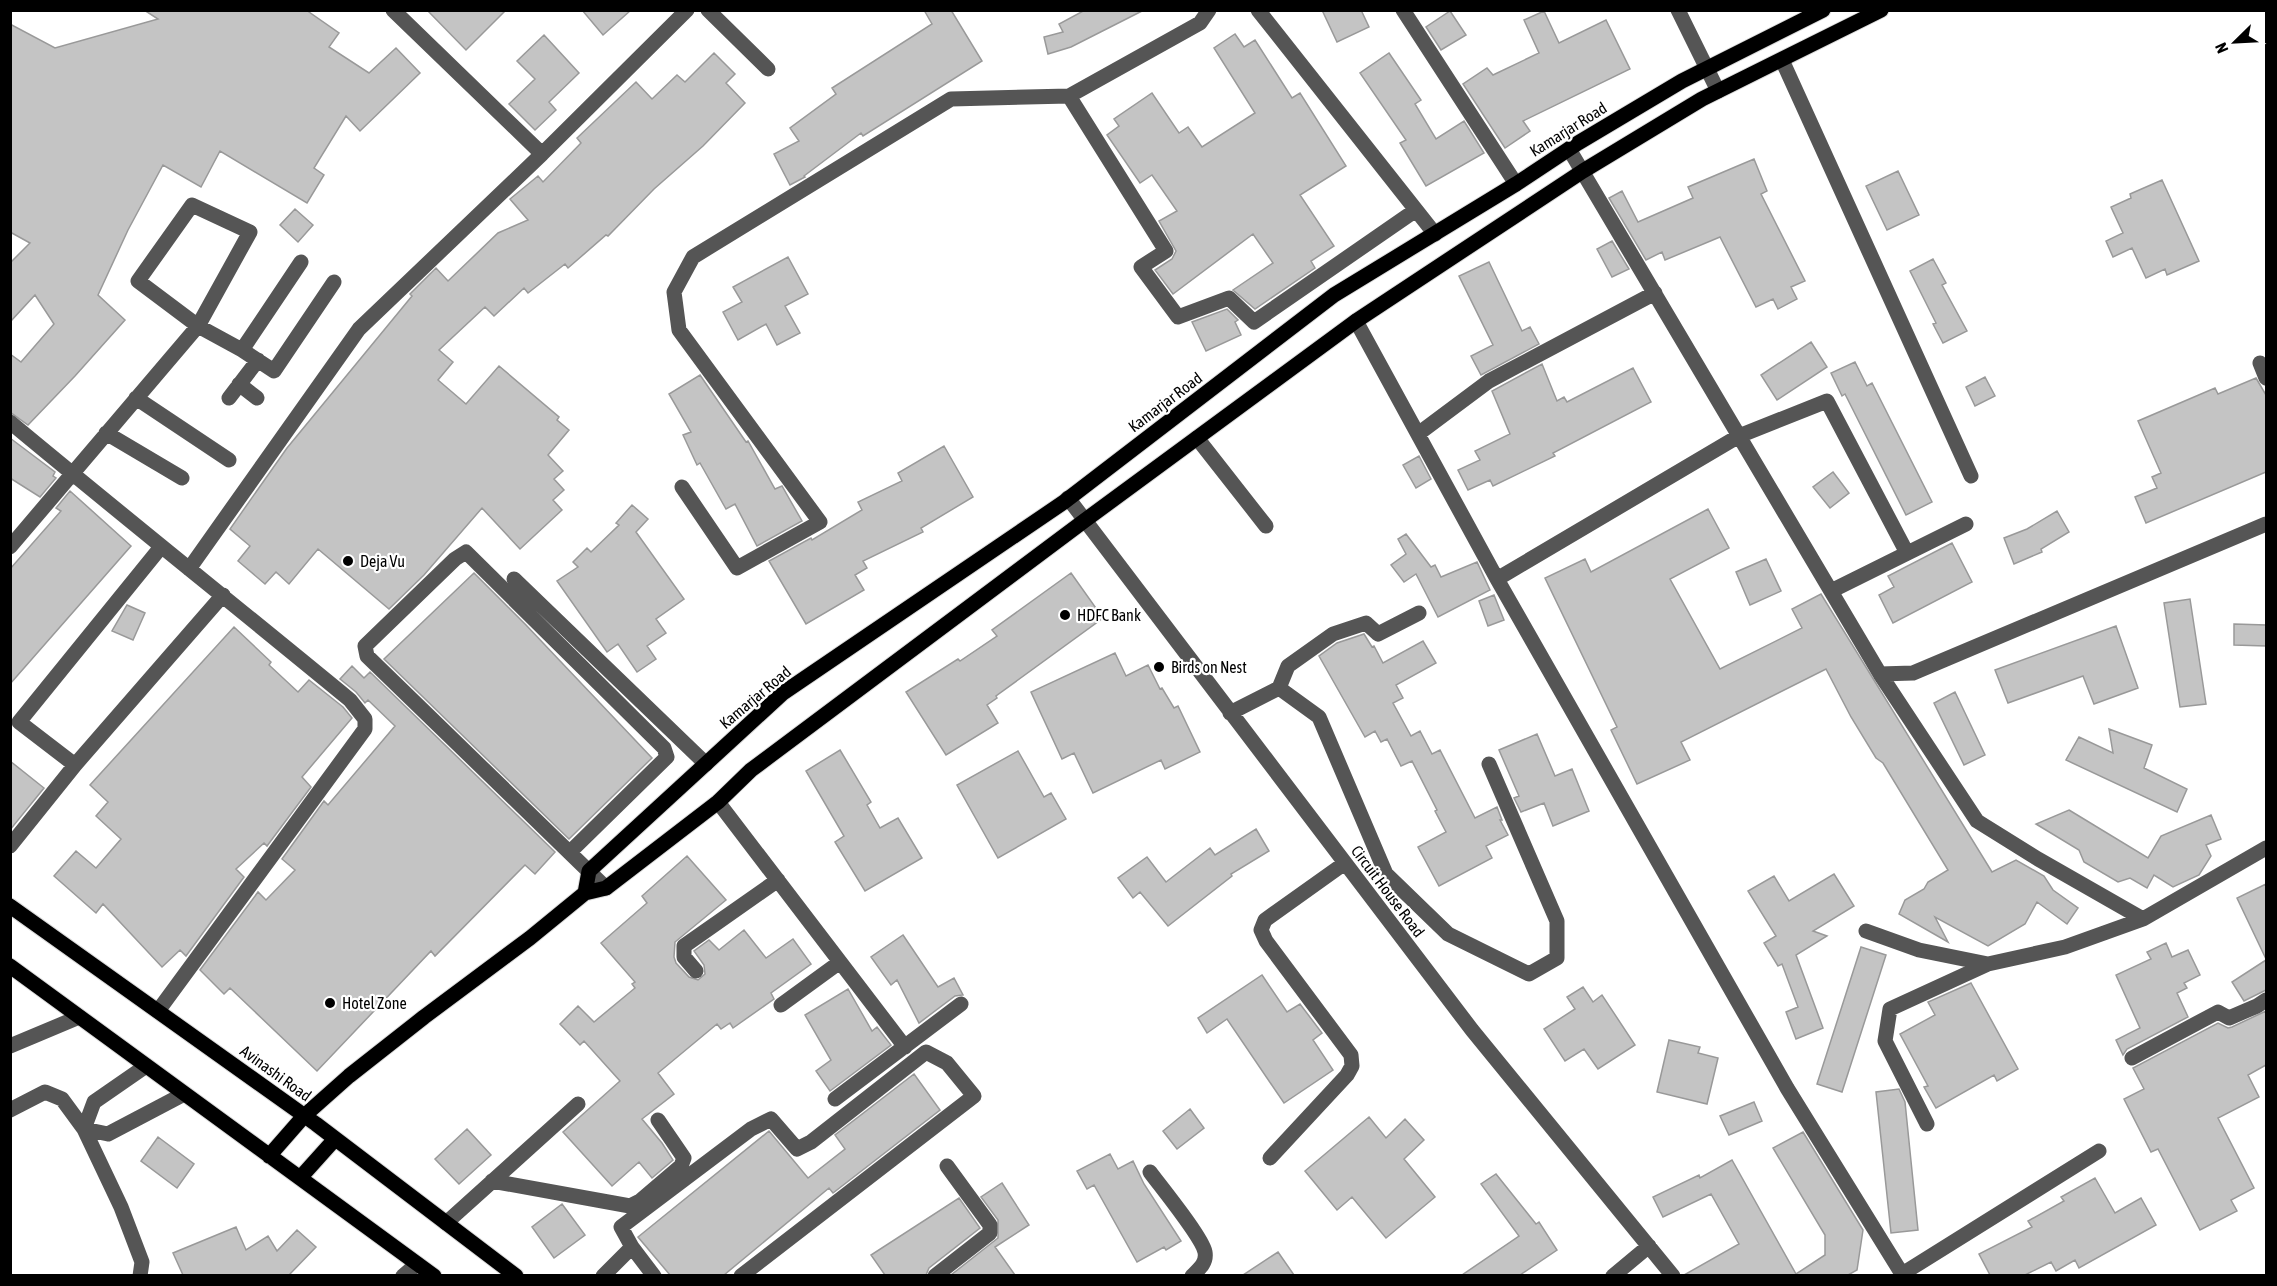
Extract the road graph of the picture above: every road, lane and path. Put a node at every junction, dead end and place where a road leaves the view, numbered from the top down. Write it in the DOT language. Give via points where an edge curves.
graph roads {
  1 [pos="393,10"];
  2 [pos="687,10"];
  3 [pos="708,10"];
  4 [pos="1209,10"];
  5 [pos="1258,10"];
  6 [pos="1403,10"];
  7 [pos="1678,10"];
  8 [pos="1823,10"];
  9 [pos="1881,10"];
  10 [pos="1782,60"];
  11 [pos="1706,68"];
  12 [pos="768,69"];
  13 [pos="1718,91"];
  14 [pos="1069,96"];
  15 [pos="1569,149"];
  16 [pos="543,154"];
  17 [pos="1583,171"];
  18 [pos="1516,184"];
  19 [pos="1416,210"];
  20 [pos="1435,234"];
  21 [pos="301,262"];
  22 [pos="334,282"];
  23 [pos="1655,293"];
  24 [pos="1356,321"];
  25 [pos="198,326"];
  26 [pos="242,350"];
  27 [pos="258,360"];
  28 [pos="2260,363"];
  29 [pos="2266,378"];
  30 [pos="239,384"];
  31 [pos="136,398"];
  32 [pos="229,398"];
  33 [pos="257,398"];
  34 [pos="10,422"];
  35 [pos="106,433"];
  36 [pos="1418,434"];
  37 [pos="1739,436"];
  38 [pos="1197,438"];
  39 [pos="229,460"];
  40 [pos="72,473"];
  41 [pos="1971,476"];
  42 [pos="182,478"];
  43 [pos="682,487"];
  44 [pos="1068,498"];
  45 [pos="1084,521"];
  46 [pos="1966,524"];
  47 [pos="2266,524"];
  48 [pos="1266,526"];
  49 [pos="10,547"];
  50 [pos="161,548"];
  51 [pos="1907,553"];
  52 [pos="189,569"];
  53 [pos="514,579"];
  54 [pos="1497,579"];
  55 [pos="1831,591"];
  56 [pos="223,595"];
  57 [pos="1419,613"];
  58 [pos="1880,674"];
  59 [pos="1279,688"];
  60 [pos="1230,713"];
  61 [pos="706,764"];
  62 [pos="1489,764"];
  63 [pos="75,765"];
  64 [pos="718,802"];
  65 [pos="10,846"];
  66 [pos="2266,848"];
  67 [pos="570,852"];
  68 [pos="1344,863"];
  69 [pos="589,872"];
  70 [pos="778,880"];
  71 [pos="606,888"];
  72 [pos="585,893"];
  73 [pos="10,906"];
  74 [pos="2144,919"];
  75 [pos="1866,931"];
  76 [pos="840,962"];
  77 [pos="1988,964"];
  78 [pos="10,966"];
  79 [pos="696,971"];
  80 [pos="2266,1000"];
  81 [pos="961,1004"];
  82 [pos="781,1005"];
  83 [pos="158,1011"];
  84 [pos="80,1017"];
  85 [pos="10,1046"];
  86 [pos="905,1047"];
  87 [pos="2132,1058"];
  88 [pos="146,1066"];
  89 [pos="184,1094"];
  90 [pos="836,1099"];
  91 [pos="578,1104"];
  92 [pos="10,1110"];
  93 [pos="304,1116"];
  94 [pos="658,1120"];
  95 [pos="1927,1124"];
  96 [pos="84,1129"];
  97 [pos="335,1139"];
  98 [pos="2099,1151"];
  99 [pos="269,1156"];
  100 [pos="1270,1158"];
  101 [pos="947,1166"];
  102 [pos="1150,1172"];
  103 [pos="300,1178"];
  104 [pos="492,1181"];
  105 [pos="446,1223"];
  106 [pos="1649,1246"];
  107 [pos="632,1247"];
  108 [pos="417,1264"];
  109 [pos="140,1275"];
  110 [pos="403,1275"];
  111 [pos="434,1275"];
  112 [pos="516,1275"];
  113 [pos="603,1275"];
  114 [pos="654,1275"];
  115 [pos="741,1275"];
  116 [pos="935,1275"];
  117 [pos="1192,1275"];
  118 [pos="1613,1275"];
  119 [pos="1673,1275"];
  120 [pos="1902,1275"];
  1 -- 16 [label="street"];
  2 -- 16 [label="street"];
  3 -- 12 [label="street"];
  4 -- 14 [label="street" via="1200,23"];
  5 -- 19 [label="street"];
  6 -- 18 [label="street"];
  7 -- 11 [label="street"];
  8 -- 11 [label="main road, Kamarjar Road"];
  9 -- 10 [label="main road"];
  10 -- 13 [label="main road"];
  10 -- 41 [label="street"];
  11 -- 13 [label="street"];
  11 -- 15 [label="main road, Kamarjar Road"];
  13 -- 17 [label="main road"];
  14 -- 19 [label="street" via="1166,251 1141,267 1178,317 1229,298 1254,322"];
  14 -- 43 [label="street" via="951,99 693,257 674,292 679,330 820,522 737,568"];
  15 -- 17 [label="street"];
  15 -- 18 [label="main road, Kamarjar Road"];
  16 -- 52 [label="street" via="359,329"];
  17 -- 23 [label="street"];
  17 -- 24 [label="main road"];
  18 -- 20 [label="main road, Kamarjar Road"];
  19 -- 20 [label="street"];
  20 -- 44 [label="main road, Kamarjar Road" via="1334,295"];
  21 -- 26 [label="street"];
  22 -- 27 [label="street" via="274,371"];
  23 -- 36 [label="street" via="1489,381"];
  23 -- 37 [label="street"];
  24 -- 36 [label="street"];
  24 -- 38 [label="main road"];
  25 -- 25 [label="street" via="250,232 192,205 138,281"];
  25 -- 26 [label="street"];
  25 -- 31 [label="street"];
  26 -- 27 [label="street"];
  27 -- 30 [label="street"];
  28 -- 29 [label="street"];
  30 -- 32 [label="street"];
  30 -- 33 [label="street"];
  31 -- 35 [label="street"];
  31 -- 39 [label="street"];
  34 -- 40 [label="street"];
  35 -- 40 [label="street"];
  35 -- 42 [label="street"];
  36 -- 54 [label="street"];
  37 -- 51 [label="street" via="1827,401"];
  37 -- 54 [label="street"];
  37 -- 55 [label="street"];
  38 -- 45 [label="main road"];
  38 -- 48 [label="street"];
  40 -- 49 [label="street"];
  40 -- 50 [label="street"];
  44 -- 45 [label="street, Circuit House Road"];
  44 -- 61 [label="main road, Kamarjar Road" via="783,693"];
  45 -- 60 [label="street, Circuit House Road"];
  45 -- 64 [label="main road" via="751,770"];
  46 -- 51 [label="street"];
  47 -- 58 [label="street" via="1913,673"];
  50 -- 52 [label="street"];
  50 -- 63 [label="street" via="19,722"];
  51 -- 55 [label="street"];
  52 -- 56 [label="street"];
  53 -- 61 [label="street"];
  54 -- 120 [label="street" via="1786,1088"];
  55 -- 58 [label="street"];
  56 -- 63 [label="street"];
  56 -- 83 [label="street" via="350,700 365,718 365,729"];
  57 -- 59 [label="street" via="1378,634 1366,623 1333,634 1288,666"];
  58 -- 74 [label="street" via="1977,821"];
  59 -- 60 [label="street"];
  59 -- 62 [label="street" via="1318,717 1386,874 1448,934 1529,974 1557,958 1557,921"];
  60 -- 68 [label="street, Circuit House Road"];
  61 -- 69 [label="main road, Kamarjar Road"];
  63 -- 65 [label="street"];
  64 -- 70 [label="street"];
  64 -- 71 [label="main road"];
  66 -- 74 [label="street"];
  67 -- 67 [label="street" via="368,656 365,646 466,552 664,748 667,757"];
  67 -- 69 [label="street"];
  68 -- 100 [label="street" via="1265,920 1261,930 1351,1055 1352,1066"];
  68 -- 106 [label="street, Circuit House Road" via="1472,1030"];
  69 -- 71 [label="street"];
  69 -- 72 [label="main road"];
  70 -- 76 [label="street"];
  70 -- 79 [label="street" via="684,946 684,957"];
  71 -- 72 [label="main road"];
  72 -- 93 [label="main road" via="414,1024"];
  73 -- 83 [label="main road, Avinashi Road"];
  74 -- 77 [label="street" via="2065,947"];
  75 -- 77 [label="street" via="1919,950"];
  76 -- 82 [label="street"];
  76 -- 86 [label="street"];
  77 -- 95 [label="street" via="1890,1009 1885,1041"];
  78 -- 84 [label="main road"];
  80 -- 87 [label="street" via="2229,1018 2218,1012"];
  81 -- 86 [label="street"];
  83 -- 93 [label="main road, Avinashi Road"];
  84 -- 85 [label="street"];
  84 -- 88 [label="main road"];
  86 -- 90 [label="street"];
  88 -- 89 [label="main road"];
  88 -- 96 [label="street" via="94,1101"];
  89 -- 96 [label="street" via="108,1134"];
  89 -- 99 [label="main road"];
  91 -- 104 [label="street"];
  92 -- 96 [label="street" via="45,1092 62,1098"];
  93 -- 97 [label="main road, Avinashi Road"];
  93 -- 99 [label="main road"];
  94 -- 104 [label="street" via="684,1158 681,1166 630,1206"];
  96 -- 109 [label="street" via="121,1207 142,1262"];
  97 -- 103 [label="main road"];
  97 -- 105 [label="main road, Avinashi Road"];
  98 -- 120 [label="street"];
  99 -- 103 [label="main road"];
  101 -- 116 [label="street" via="990,1225 990,1233"];
  102 -- 117 [label="street" via="1205,1252 1203,1266"];
  103 -- 108 [label="main road"];
  104 -- 105 [label="street"];
  105 -- 112 [label="main road, Avinashi Road"];
  106 -- 118 [label="street"];
  106 -- 119 [label="street, Circuit House Road"];
  107 -- 113 [label="street"];
  107 -- 114 [label="street"];
  107 -- 115 [label="street" via="621,1227 751,1129 771,1119 797,1149 926,1052 947,1063 974,1096"];
  108 -- 110 [label="street"];
  108 -- 111 [label="main road"];
}
